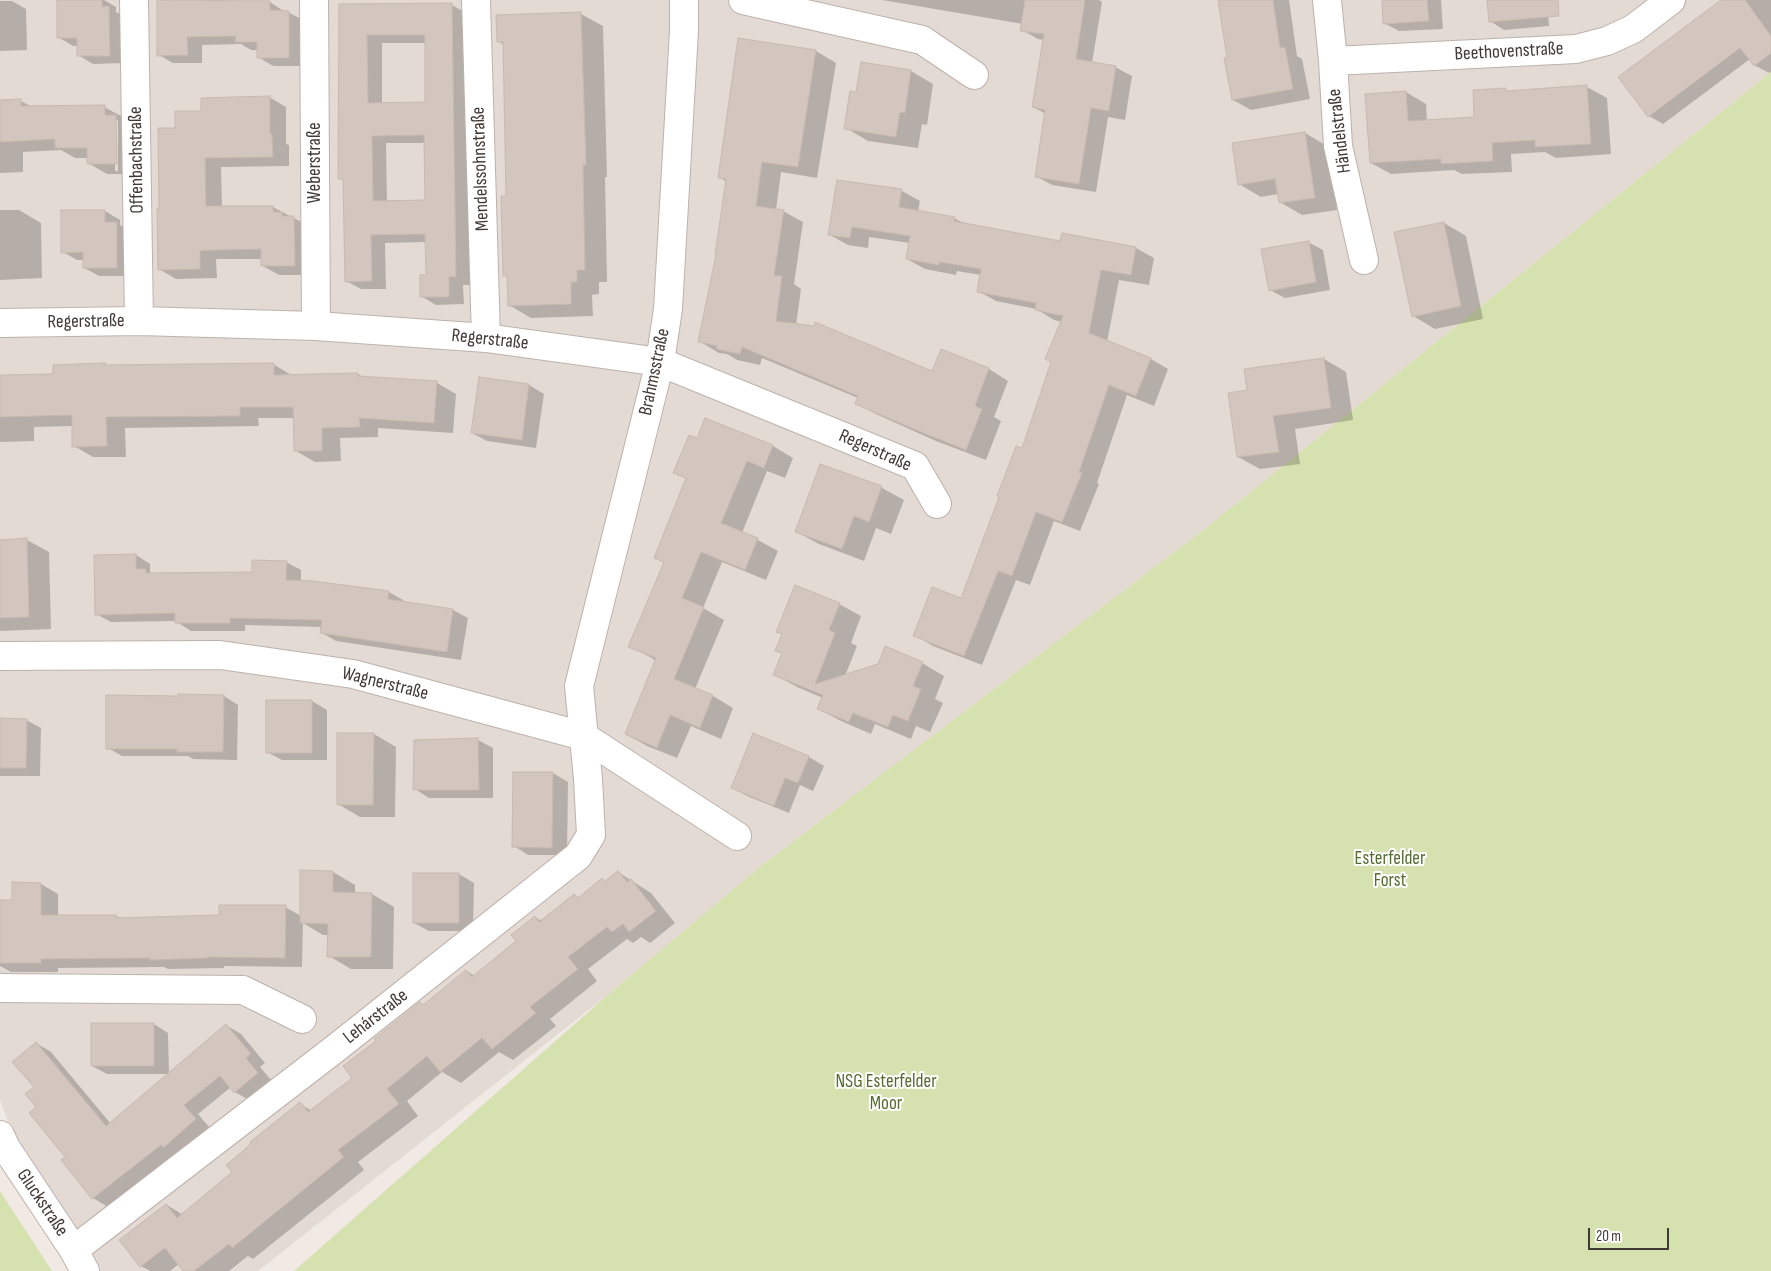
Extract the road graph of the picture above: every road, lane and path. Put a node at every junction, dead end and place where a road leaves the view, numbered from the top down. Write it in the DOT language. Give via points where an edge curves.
graph roads {
  1 [pos="134,0"];
  2 [pos="314,0"];
  3 [pos="476,0"];
  4 [pos="684,0"];
  5 [pos="743,0"];
  6 [pos="1327,0"];
  7 [pos="1671,0"];
  8 [pos="1333,61"];
  9 [pos="974,75"];
  10 [pos="1364,260"];
  11 [pos="139,321"];
  12 [pos="0,323"];
  13 [pos="316,326"];
  14 [pos="486,338"];
  15 [pos="660,362"];
  16 [pos="937,504"];
  17 [pos="0,656"];
  18 [pos="583,736"];
  19 [pos="737,836"];
  20 [pos="0,988"];
  21 [pos="302,1020"];
  22 [pos="0,1135"];
  23 [pos="79,1260"];
  1 -- 11 [label="street, Offenbachstraße"];
  2 -- 13 [label="street, Weberstraße"];
  3 -- 14 [label="street, Mendelssohnstraße"];
  4 -- 15 [label="street, Brahmsstraße" via="668,309"];
  5 -- 9 [label="street" via="922,40"];
  6 -- 8 [label="street, Händelstraße"];
  7 -- 8 [label="street, Beethovenstraße" via="1633,29 1607,41 1576,48"];
  8 -- 10 [label="street, Händelstraße" via="1338,146"];
  11 -- 12 [label="street, Regerstraße"];
  11 -- 13 [label="street, Regerstraße"];
  13 -- 14 [label="street, Regerstraße"];
  14 -- 15 [label="street, Regerstraße"];
  15 -- 16 [label="street, Regerstraße" via="915,466"];
  15 -- 18 [label="street, Brahmsstraße" via="579,686"];
  17 -- 18 [label="street, Wagnerstraße" via="220,655 353,674"];
  18 -- 19 [label="street, Wagnerstraße"];
  18 -- 23 [label="street, Lehárstraße" via="592,835 578,856 84,1242"];
  20 -- 21 [label="street" via="243,990"];
  22 -- 23 [label="street, Gluckstraße"];
}
